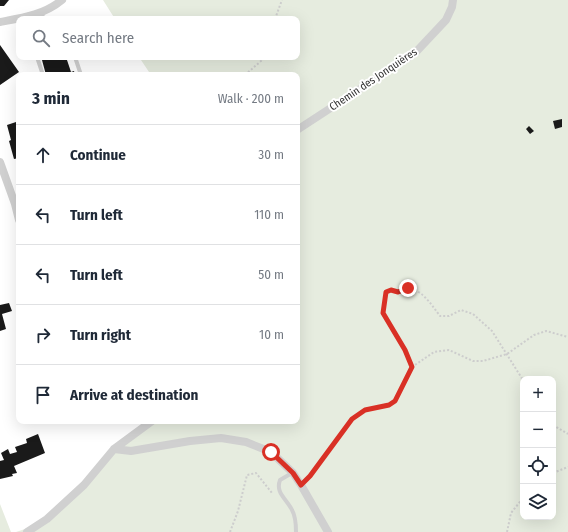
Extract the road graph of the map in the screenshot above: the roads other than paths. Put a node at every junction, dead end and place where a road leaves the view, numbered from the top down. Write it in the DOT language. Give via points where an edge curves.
graph roads {
  1 [pos="62,0"];
  2 [pos="453,0"];
  3 [pos="42,16"];
  4 [pos="16,19"];
  5 [pos="0,22"];
  6 [pos="38,60"];
  7 [pos="75,60"];
  8 [pos="42,72"];
  9 [pos="79,72"];
  10 [pos="300,128"];
  11 [pos="0,162"];
  12 [pos="16,208"];
  13 [pos="148,424"];
  14 [pos="114,449"];
  15 [pos="293,473"];
  16 [pos="27,532"];
  17 [pos="296,532"];
  18 [pos="328,532"];
  1 -- 3 [label="street"];
  2 -- 10 [label="street, Chemin des Jonquières" via="446,20 415,53"];
  4 -- 5 [label="street"];
  6 -- 8 [label="lane"];
  7 -- 9 [label="lane"];
  11 -- 12 [label="street"];
  13 -- 14 [label="street"];
  14 -- 15 [label="street" via="132,451 221,438 246,442 271,452"];
  14 -- 16 [label="street" via="84,485 47,519"];
  15 -- 17 [label="lane" via="280,480 278,486 293,511"];
  15 -- 18 [label="street"];
}
